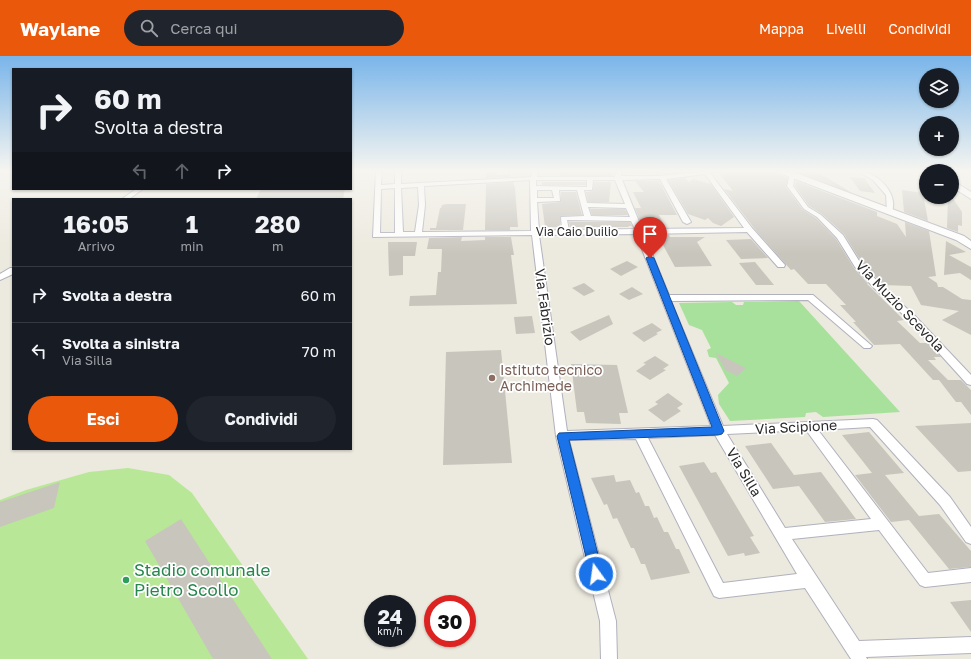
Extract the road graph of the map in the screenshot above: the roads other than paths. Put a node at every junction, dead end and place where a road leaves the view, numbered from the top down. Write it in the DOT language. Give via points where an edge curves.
graph roads {
  1 [pos="378,198"];
  2 [pos="398,198"];
  3 [pos="422,198"];
  4 [pos="558,198"];
  5 [pos="583,198"];
  6 [pos="626,198"];
  7 [pos="674,198"];
  8 [pos="726,198"];
  9 [pos="799,198"];
  10 [pos="855,198"];
  11 [pos="889,198"];
  12 [pos="534,200"];
  13 [pos="585,205"];
  14 [pos="629,206"];
  15 [pos="890,211"];
  16 [pos="588,218"];
  17 [pos="635,219"];
  18 [pos="687,222"];
  19 [pos="749,230"];
  20 [pos="535,232"];
  21 [pos="566,232"];
  22 [pos="640,232"];
  23 [pos="399,234"];
  24 [pos="418,234"];
  25 [pos="971,246"];
  26 [pos="781,265"];
  27 [pos="12,271"];
  28 [pos="0,278"];
  29 [pos="665,298"];
  30 [pos="867,346"];
  31 [pos="971,381"];
  32 [pos="809,426"];
  33 [pos="718,431"];
  34 [pos="640,434"];
  35 [pos="562,436"];
  36 [pos="882,524"];
  37 [pos="782,534"];
  38 [pos="971,538"];
  39 [pos="971,575"];
  40 [pos="809,580"];
  41 [pos="971,645"];
  42 [pos="857,654"];
  43 [pos="608,657"];
  1 -- 23 [label="street, Via Caio Duilio" via="376,235"];
  2 -- 23 [label="street"];
  3 -- 24 [label="street"];
  4 -- 12 [label="street"];
  5 -- 13 [label="street"];
  6 -- 14 [label="street, Via Silla"];
  7 -- 18 [label="street"];
  8 -- 19 [label="street"];
  9 -- 31 [label="street, Via Muzio Scevola" via="806,208 832,229 877,286 912,318"];
  10 -- 15 [label="street"];
  11 -- 15 [label="street"];
  12 -- 20 [label="street, Via Fabrizio"];
  13 -- 14 [label="street"];
  13 -- 16 [label="street"];
  14 -- 17 [label="street, Via Silla"];
  15 -- 25 [label="street" via="960,238"];
  16 -- 17 [label="street"];
  16 -- 21 [label="street" via="563,218"];
  17 -- 22 [label="street, Via Silla"];
  19 -- 22 [label="street, Via Caio Duilio"];
  19 -- 26 [label="street"];
  20 -- 21 [label="street, Via Caio Duilio"];
  20 -- 24 [label="street, Via Caio Duilio"];
  20 -- 35 [label="street, Via Fabrizio"];
  21 -- 22 [label="street, Via Caio Duilio"];
  22 -- 29 [label="street, Via Silla"];
  23 -- 24 [label="street, Via Caio Duilio"];
  27 -- 28 [label="street"];
  29 -- 30 [label="street" via="810,297"];
  29 -- 33 [label="street, Via Silla"];
  32 -- 33 [label="street, Via Scipione"];
  32 -- 36 [label="street"];
  32 -- 38 [label="street, Via Scipione" via="873,423 944,501"];
  33 -- 34 [label="street, Via Scipione"];
  33 -- 37 [label="street, Via Silla"];
  34 -- 35 [label="street, Via Scipione"];
  34 -- 40 [label="street" via="719,591"];
  35 -- 43 [label="street, Via Fabrizio" via="608,621"];
  36 -- 37 [label="street"];
  36 -- 39 [label="street" via="926,580"];
  37 -- 40 [label="street, Via Silla"];
  40 -- 42 [label="street, Via Silla"];
  41 -- 42 [label="street"];
}
